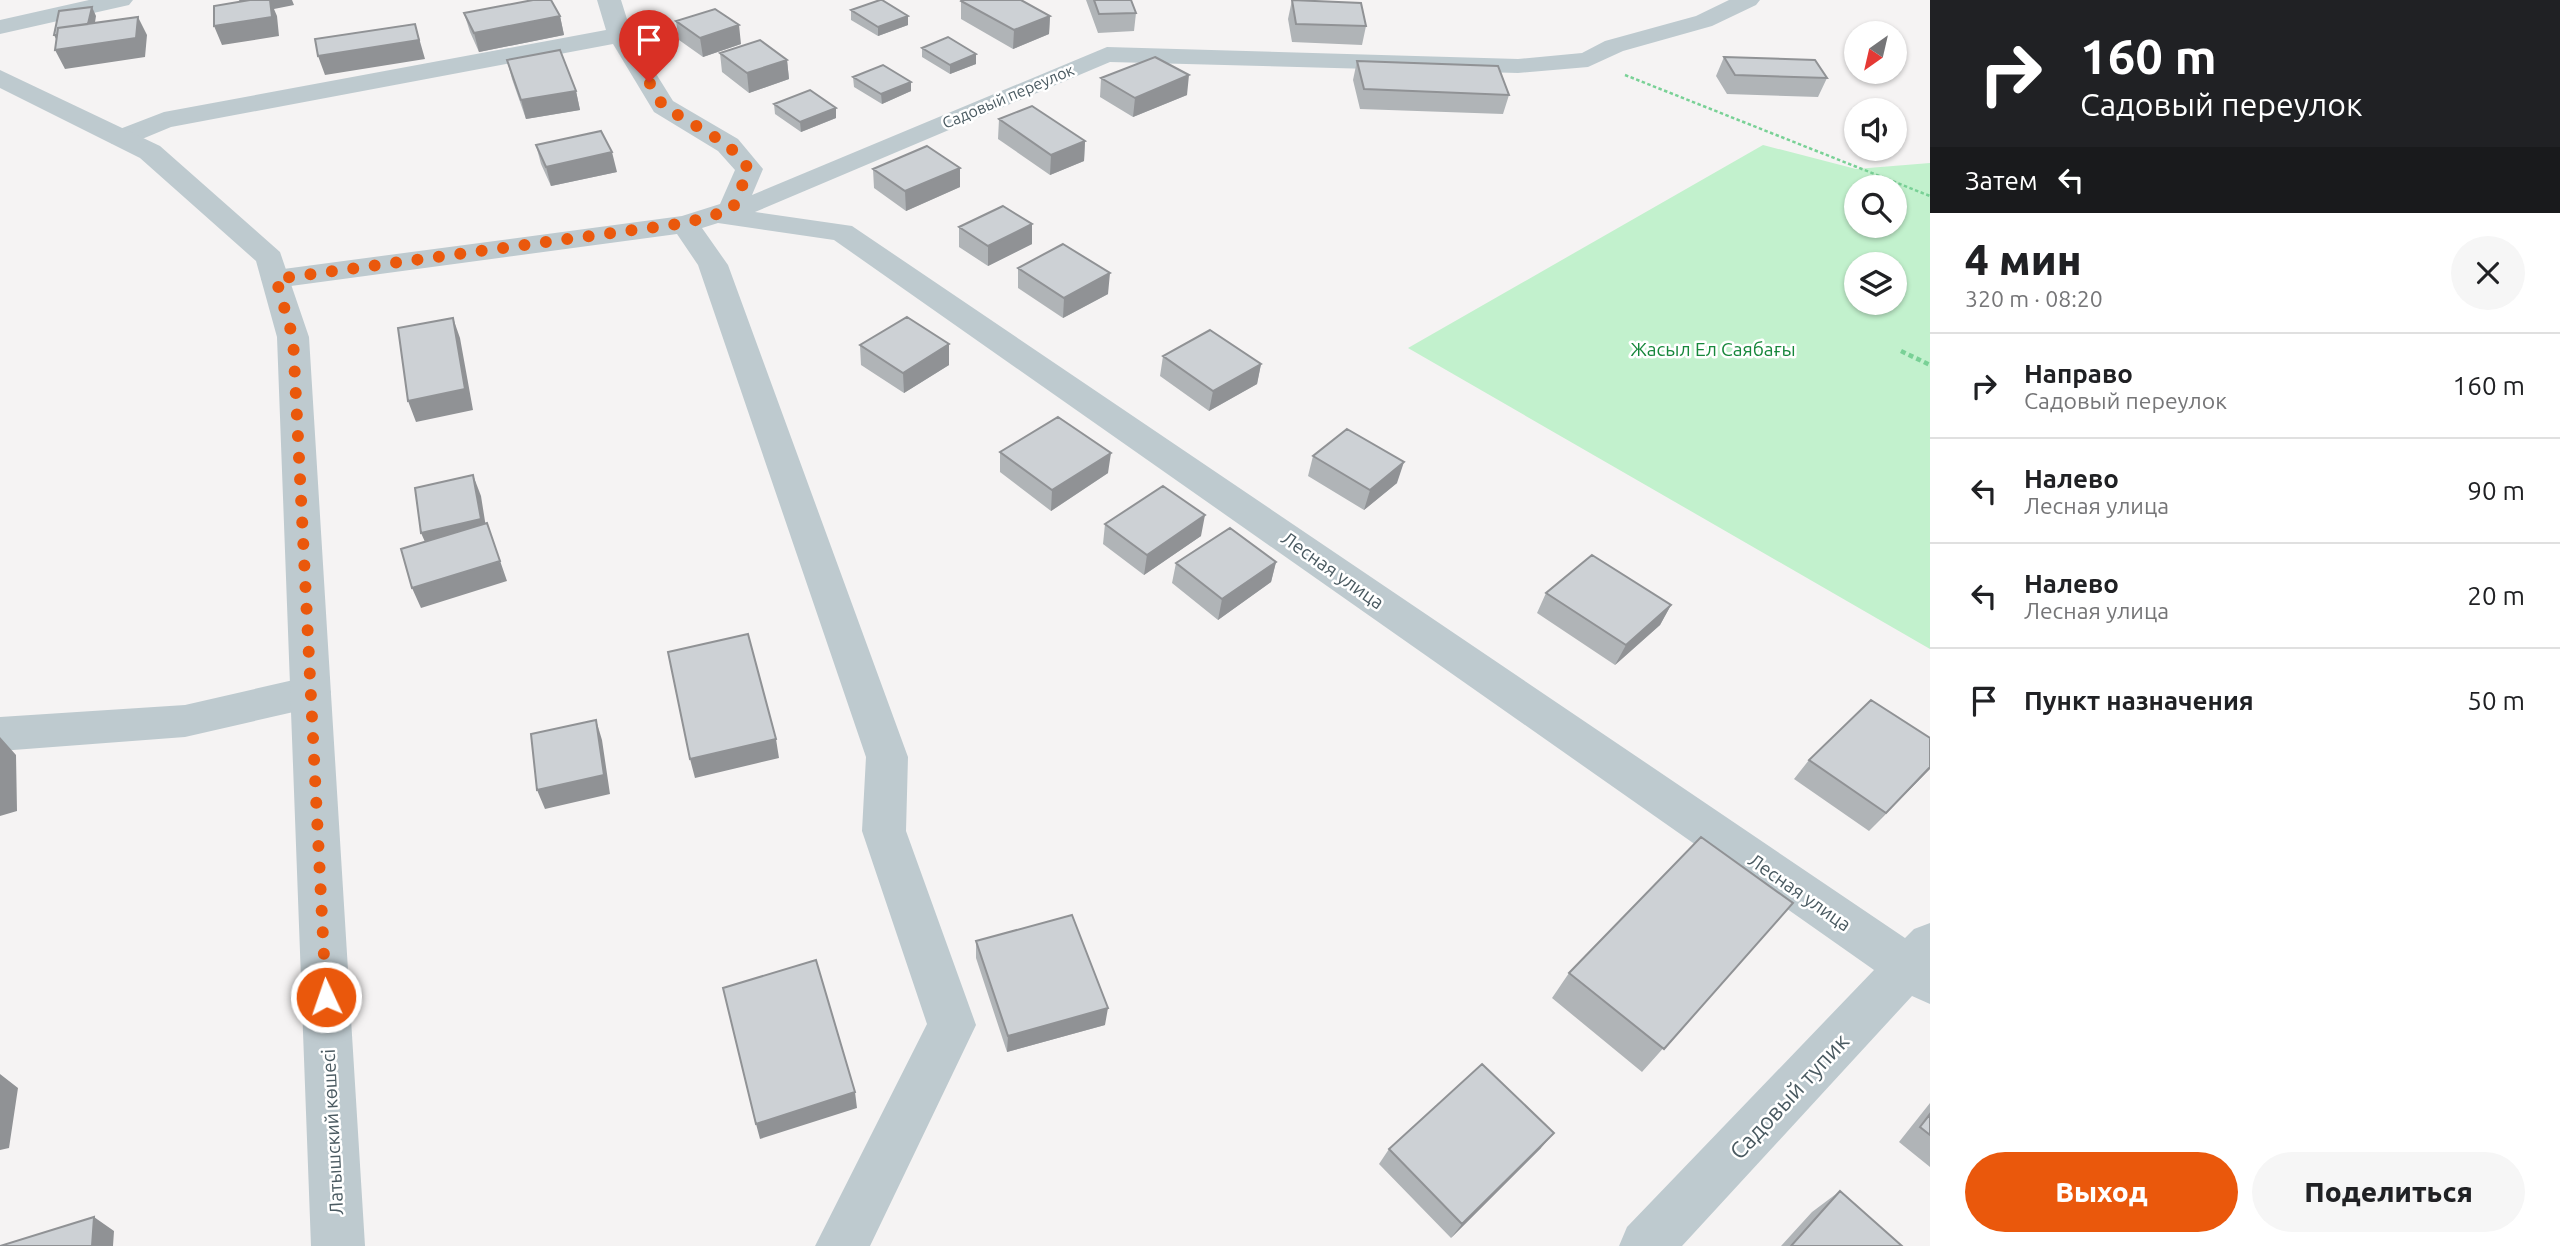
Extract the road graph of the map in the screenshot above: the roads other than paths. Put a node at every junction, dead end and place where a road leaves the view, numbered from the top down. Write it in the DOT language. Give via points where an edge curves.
graph roads {
  1 [pos="121,0"];
  2 [pos="609,0"];
  3 [pos="1748,0"];
  4 [pos="0,27"];
  5 [pos="620,35"];
  6 [pos="0,78"];
  7 [pos="121,138"];
  8 [pos="711,216"];
  9 [pos="276,279"];
  10 [pos="311,692"];
  11 [pos="0,734"];
  12 [pos="1923,964"];
  13 [pos="338,1246"];
  14 [pos="842,1246"];
  15 [pos="1646,1246"];
  1 -- 4 [label="street"];
  2 -- 5 [label="street"];
  3 -- 8 [label="street, Садовый переулок" via="1704,21 1614,46 1588,60 1518,66 1107,54 765,200"];
  5 -- 7 [label="street" via="164,120"];
  5 -- 8 [label="street" via="663,106 728,145 749,169"];
  6 -- 7 [label="street, Латышский көшесі"];
  7 -- 9 [label="street, Латышский көшесі" via="150,152 270,258"];
  8 -- 9 [label="street, Садовый переулок"];
  8 -- 12 [label="street, Лесная улица" via="842,232"];
  8 -- 14 [label="street" via="713,265 887,757 884,831 952,1025"];
  9 -- 10 [label="street, Латышский көшесі" via="293,338"];
  10 -- 11 [label="street" via="185,720"];
  10 -- 13 [label="street, Латышский көшесі"];
  12 -- 15 [label="street, Садовый тупик"];
}
